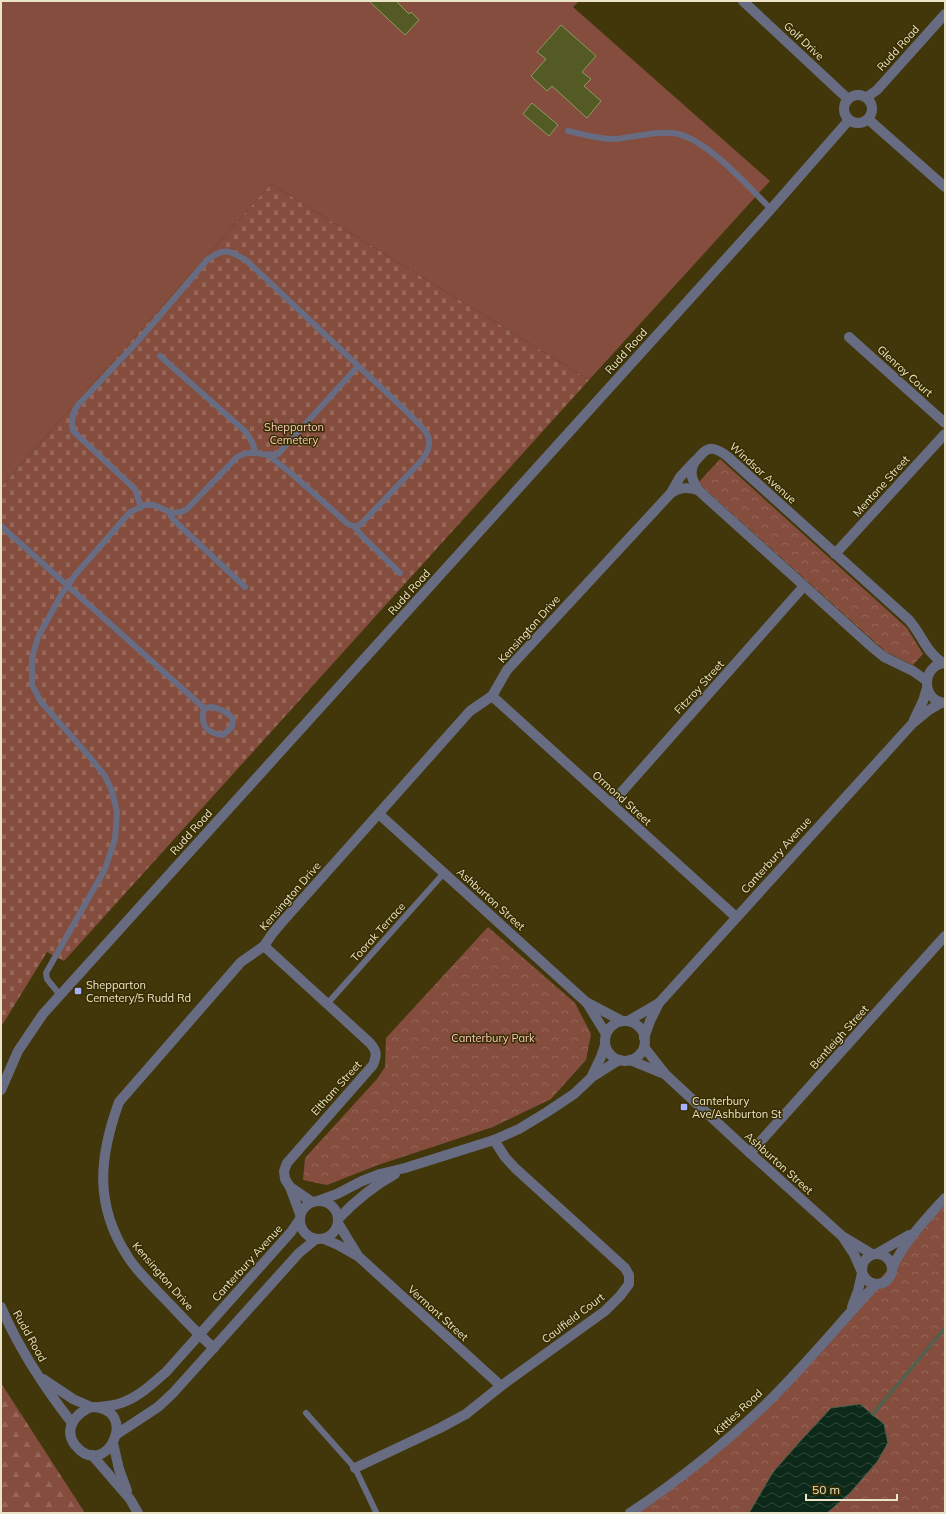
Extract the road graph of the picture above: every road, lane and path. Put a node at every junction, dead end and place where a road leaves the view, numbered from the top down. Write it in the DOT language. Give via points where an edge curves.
graph roads {
  1 [pos="743,1"];
  2 [pos="945,14"];
  3 [pos="867,98"];
  4 [pos="848,99"];
  5 [pos="868,119"];
  6 [pos="849,120"];
  7 [pos="568,131"];
  8 [pos="945,187"];
  9 [pos="771,209"];
  10 [pos="849,337"];
  11 [pos="160,356"];
  12 [pos="358,366"];
  13 [pos="945,423"];
  14 [pos="945,434"];
  15 [pos="255,452"];
  16 [pos="268,455"];
  17 [pos="695,461"];
  18 [pos="698,490"];
  19 [pos="671,493"];
  20 [pos="141,507"];
  21 [pos="168,511"];
  22 [pos="1,526"];
  23 [pos="355,527"];
  24 [pos="835,554"];
  25 [pos="400,573"];
  26 [pos="68,585"];
  27 [pos="804,586"];
  28 [pos="245,587"];
  29 [pos="944,663"];
  30 [pos="927,684"];
  31 [pos="492,696"];
  32 [pos="943,703"];
  33 [pos="204,708"];
  34 [pos="912,724"];
  35 [pos="611,804"];
  36 [pos="379,814"];
  37 [pos="444,873"];
  38 [pos="736,918"];
  39 [pos="945,936"];
  40 [pos="264,946"];
  41 [pos="60,995"];
  42 [pos="586,1002"];
  43 [pos="659,1003"];
  44 [pos="327,1004"];
  45 [pos="625,1021"];
  46 [pos="606,1034"];
  47 [pos="644,1043"];
  48 [pos="605,1044"];
  49 [pos="619,1060"];
  50 [pos="630,1060"];
  51 [pos="666,1075"];
  52 [pos="592,1077"];
  53 [pos="1,1090"];
  54 [pos="494,1140"];
  55 [pos="750,1153"];
  56 [pos="405,1168"];
  57 [pos="290,1187"];
  58 [pos="945,1198"];
  59 [pos="315,1202"];
  60 [pos="300,1216"];
  61 [pos="338,1221"];
  62 [pos="915,1232"];
  63 [pos="842,1236"];
  64 [pos="320,1239"];
  65 [pos="874,1254"];
  66 [pos="359,1257"];
  67 [pos="892,1268"];
  68 [pos="862,1272"];
  69 [pos="876,1284"];
  70 [pos="1,1307"];
  71 [pos="850,1313"];
  72 [pos="199,1335"];
  73 [pos="214,1348"];
  74 [pos="39,1377"];
  75 [pos="501,1386"];
  76 [pos="95,1407"];
  77 [pos="306,1413"];
  78 [pos="72,1423"];
  79 [pos="115,1439"];
  80 [pos="92,1455"];
  81 [pos="355,1468"];
  82 [pos="130,1499"];
  83 [pos="376,1512"];
  84 [pos="138,1513"];
  85 [pos="630,1513"];
  1 -- 4 [label="street, Golf Drive"];
  2 -- 3 [label="street, Rudd Road"];
  3 -- 4 [label="street" via="859,94"];
  3 -- 5 [label="street" via="873,110"];
  4 -- 6 [label="street" via="844,112"];
  5 -- 6 [label="street" via="857,123"];
  5 -- 8 [label="street"];
  6 -- 9 [label="street, Rudd Road"];
  7 -- 9 [label="lane" via="614,139 663,133 675,133 686,137 703,146 726,165"];
  9 -- 41 [label="street, Rudd Road"];
  10 -- 13 [label="street, Glenroy Court"];
  11 -- 15 [label="lane" via="246,432"];
  12 -- 16 [label="lane" via="278,454"];
  12 -- 20 [label="lane" via="247,261 229,251 214,255 72,413 73,431 136,490"];
  12 -- 23 [label="lane" via="423,429 431,444 422,460"];
  14 -- 24 [label="street, Mentone Street"];
  15 -- 16 [label="lane"];
  15 -- 21 [label="lane" via="247,452 237,457 187,509 172,513"];
  16 -- 23 [label="lane" via="348,524"];
  17 -- 18 [label="street" via="691,470"];
  17 -- 19 [label="street, Kensington Drive" via="680,477"];
  17 -- 24 [label="street, Windsor Avenue" via="704,452 718,450"];
  18 -- 19 [label="street" via="683,487"];
  18 -- 27 [label="street"];
  19 -- 31 [label="street, Kensington Drive" via="507,670"];
  20 -- 21 [label="lane" via="154,505"];
  20 -- 26 [label="lane" via="130,512"];
  21 -- 28 [label="lane" via="180,526"];
  22 -- 26 [label="lane"];
  23 -- 25 [label="lane"];
  24 -- 29 [label="street, Windsor Avenue" via="909,620 928,650"];
  26 -- 33 [label="lane"];
  26 -- 41 [label="lane" via="38,637 32,658 32,685 41,702 105,776 117,812 115,839 105,869 46,973 47,979"];
  27 -- 30 [label="street" via="884,657 913,671"];
  27 -- 35 [label="street, Fitzroy Street"];
  29 -- 30 [label="street, Canterbury Avenue" via="933,668"];
  30 -- 32 [label="street" via="935,700"];
  30 -- 34 [label="street, Canterbury Avenue" via="923,701"];
  31 -- 35 [label="street, Ormond Street"];
  31 -- 36 [label="street, Kensington Drive" via="470,711"];
  32 -- 34 [label="street, Canterbury Avenue" via="929,710"];
  33 -- 33 [label="lane" via="212,706 228,713 233,719 232,727 223,735 209,732 202,716"];
  34 -- 38 [label="street, Canterbury Avenue"];
  35 -- 38 [label="street, Ormond Street"];
  36 -- 37 [label="street, Ashburton Street"];
  36 -- 40 [label="street, Kensington Drive" via="283,921"];
  37 -- 42 [label="street, Ashburton Street"];
  37 -- 44 [label="lane, Toorak Terrace"];
  38 -- 43 [label="street, Canterbury Avenue"];
  39 -- 55 [label="street, Bentleigh Street"];
  40 -- 44 [label="street, Eltham Street"];
  40 -- 72 [label="street, Kensington Drive" via="241,962 119,1102 104,1155 103,1185 106,1208 114,1234 128,1258"];
  41 -- 53 [label="street, Rudd Road" via="25,1040"];
  42 -- 45 [label="street, Ashburton Street"];
  42 -- 46 [label="street, Ashburton Street"];
  43 -- 45 [label="street, Canterbury Avenue"];
  43 -- 47 [label="street, Canterbury Avenue" via="650,1021"];
  44 -- 57 [label="street, Eltham Street" via="370,1043 376,1050 376,1056 373,1065 287,1163 285,1179"];
  45 -- 46 [label="street" via="616,1023"];
  45 -- 47 [label="street" via="640,1028"];
  46 -- 48 [label="street"];
  47 -- 50 [label="street" via="640,1054"];
  47 -- 51 [label="street, Ashburton Street"];
  48 -- 49 [label="street" via="608,1052"];
  48 -- 52 [label="street"];
  49 -- 50 [label="street"];
  49 -- 52 [label="street"];
  50 -- 51 [label="street, Ashburton Street"];
  51 -- 55 [label="street, Ashburton Street"];
  52 -- 54 [label="street" via="574,1094 547,1112"];
  54 -- 56 [label="street"];
  54 -- 75 [label="street, Caulfield Court" via="515,1168 625,1268 629,1275 629,1284 605,1311"];
  55 -- 63 [label="street, Ashburton Street"];
  56 -- 59 [label="street" via="380,1174"];
  56 -- 61 [label="street" via="366,1192 350,1205"];
  57 -- 59 [label="street"];
  57 -- 60 [label="street"];
  58 -- 62 [label="street"];
  59 -- 60 [label="street" via="306,1206"];
  59 -- 61 [label="street" via="330,1205 337,1214"];
  60 -- 64 [label="street" via="304,1233"];
  60 -- 72 [label="street, Canterbury Avenue" via="291,1232"];
  61 -- 64 [label="street" via="333,1233"];
  61 -- 66 [label="street, Vermont Street"];
  62 -- 65 [label="street"];
  62 -- 67 [label="street" via="899,1252"];
  63 -- 65 [label="street, Ashburton Street"];
  63 -- 68 [label="street, Ashburton Street"];
  64 -- 66 [label="street, Vermont Street" via="337,1244"];
  64 -- 73 [label="street" via="300,1253"];
  65 -- 67 [label="street" via="889,1260"];
  65 -- 68 [label="street" via="864,1260"];
  66 -- 75 [label="street, Vermont Street"];
  67 -- 69 [label="street" via="889,1278"];
  68 -- 69 [label="street" via="867,1280"];
  68 -- 71 [label="street, Kittles Road"];
  69 -- 71 [label="street, Kittles Road"];
  70 -- 74 [label="street, Rudd Road"];
  71 -- 85 [label="street, Kittles Road" via="766,1404 682,1477"];
  72 -- 73 [label="street, Kensington Drive"];
  72 -- 76 [label="street, Canterbury Avenue" via="147,1389 118,1405"];
  73 -- 79 [label="street" via="158,1407"];
  74 -- 76 [label="street, Rudd Road" via="73,1399"];
  74 -- 78 [label="street, Rudd Road"];
  75 -- 81 [label="street, Caulfield Court" via="466,1414"];
  76 -- 78 [label="street" via="82,1411"];
  76 -- 79 [label="street" via="107,1411 114,1418 117,1426"];
  77 -- 81 [label="lane"];
  78 -- 80 [label="street" via="72,1440 84,1453"];
  79 -- 80 [label="street" via="108,1449"];
  79 -- 82 [label="street" via="119,1469"];
  80 -- 82 [label="street"];
  81 -- 83 [label="lane"];
  82 -- 84 [label="street"];
}
